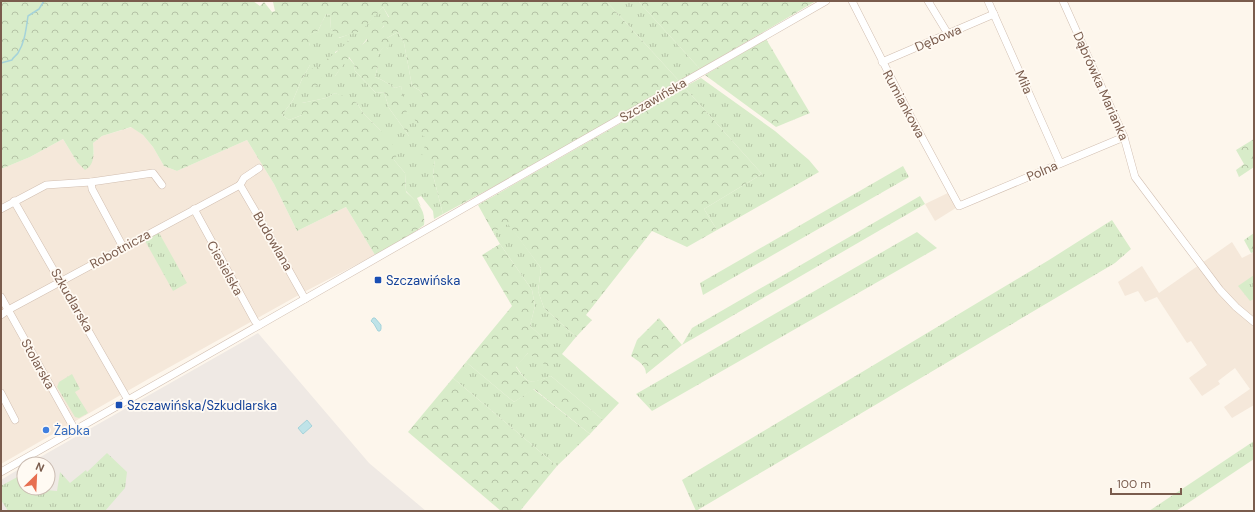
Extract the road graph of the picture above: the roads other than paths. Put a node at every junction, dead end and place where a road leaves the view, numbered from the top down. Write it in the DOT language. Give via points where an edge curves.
graph roads {
  1 [pos="826,1"];
  2 [pos="852,1"];
  3 [pos="928,1"];
  4 [pos="988,1"];
  5 [pos="1063,1"];
  6 [pos="994,14"];
  7 [pos="948,34"];
  8 [pos="882,62"];
  9 [pos="1124,137"];
  10 [pos="1060,164"];
  11 [pos="259,168"];
  12 [pos="91,182"];
  13 [pos="162,185"];
  14 [pos="240,185"];
  15 [pos="14,202"];
  16 [pos="959,206"];
  17 [pos="1,209"];
  18 [pos="194,209"];
  19 [pos="123,246"];
  20 [pos="61,282"];
  21 [pos="1,297"];
  22 [pos="305,299"];
  23 [pos="8,310"];
  24 [pos="1,315"];
  25 [pos="1254,322"];
  26 [pos="259,325"];
  27 [pos="1,393"];
  28 [pos="128,400"];
  29 [pos="15,420"];
  30 [pos="75,430"];
  31 [pos="1,472"];
  1 -- 22 [label="street, Szczawińska"];
  2 -- 8 [label="street, Rumiankowa"];
  3 -- 7 [label="street"];
  4 -- 6 [label="street, Miła"];
  5 -- 9 [label="street, Dąbrówka Marianka"];
  6 -- 7 [label="street, Dębowa"];
  6 -- 10 [label="street, Miła"];
  7 -- 8 [label="street, Dębowa"];
  8 -- 16 [label="street, Rumiankowa"];
  9 -- 10 [label="street, Polna"];
  9 -- 25 [label="street, Dąbrówka Marianka" via="1133,173 1138,182 1220,290"];
  10 -- 16 [label="street, Polna"];
  11 -- 14 [label="street, Robotnicza" via="244,178"];
  12 -- 13 [label="street" via="153,173"];
  12 -- 15 [label="street" via="46,185"];
  12 -- 19 [label="street" via="92,189"];
  14 -- 18 [label="street, Robotnicza"];
  14 -- 22 [label="street, Budowlana"];
  15 -- 17 [label="street"];
  15 -- 20 [label="street, Szkudlarska"];
  18 -- 19 [label="street, Robotnicza"];
  18 -- 26 [label="street, Ciesielska"];
  19 -- 20 [label="street, Robotnicza"];
  20 -- 23 [label="street, Robotnicza"];
  20 -- 28 [label="street, Szkudlarska"];
  21 -- 23 [label="street, Stolarska"];
  22 -- 26 [label="street, Szczawińska"];
  23 -- 24 [label="street, Robotnicza"];
  23 -- 30 [label="street, Stolarska"];
  26 -- 28 [label="street, Szczawińska"];
  27 -- 29 [label="street"];
  28 -- 30 [label="street, Szczawińska"];
  30 -- 31 [label="street, Szczawińska"];
}
